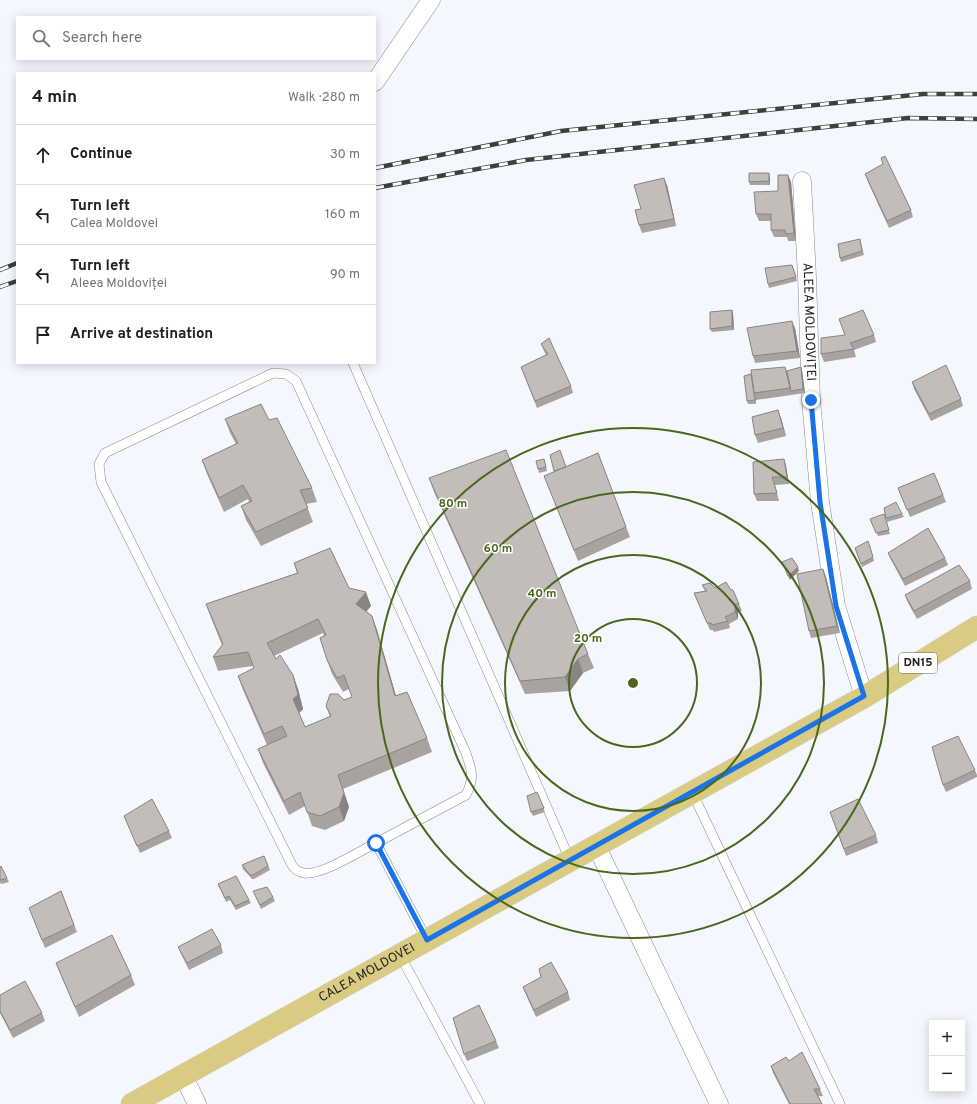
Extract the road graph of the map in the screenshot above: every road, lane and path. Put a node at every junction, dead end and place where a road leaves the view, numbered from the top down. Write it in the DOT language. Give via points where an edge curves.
graph roads {
  1 [pos="431,0"];
  2 [pos="376,81"];
  3 [pos="802,180"];
  4 [pos="353,364"];
  5 [pos="975,628"];
  6 [pos="864,696"];
  7 [pos="692,792"];
  8 [pos="376,843"];
  9 [pos="596,846"];
  10 [pos="570,860"];
  11 [pos="427,940"];
  12 [pos="400,955"];
  13 [pos="183,1076"];
  14 [pos="132,1104"];
  15 [pos="197,1104"];
  16 [pos="480,1104"];
  17 [pos="720,1104"];
  18 [pos="840,1104"];
  1 -- 2 [label="street"];
  3 -- 6 [label="street, ALEEA MOLDOVIȚEI" via="811,400 820,502 836,606"];
  4 -- 10 [label="lane"];
  5 -- 6 [label="main road, CALEA MOLDOVEI / DN15"];
  6 -- 7 [label="main road, CALEA MOLDOVEI / DN15"];
  7 -- 9 [label="main road, CALEA MOLDOVEI / DN15"];
  7 -- 18 [label="lane"];
  8 -- 8 [label="lane" via="466,795 473,774 463,746 296,381 286,374 273,373 105,453 99,464 101,482 296,871 320,871"];
  8 -- 11 [label="lane"];
  9 -- 10 [label="main road, CALEA MOLDOVEI / DN15"];
  9 -- 17 [label="street"];
  10 -- 11 [label="main road, CALEA MOLDOVEI / DN15"];
  11 -- 12 [label="main road, CALEA MOLDOVEI / DN15"];
  12 -- 13 [label="main road, CALEA MOLDOVEI / DN15"];
  12 -- 16 [label="lane"];
  13 -- 14 [label="main road, CALEA MOLDOVEI / DN15"];
  13 -- 15 [label="street"];
}
